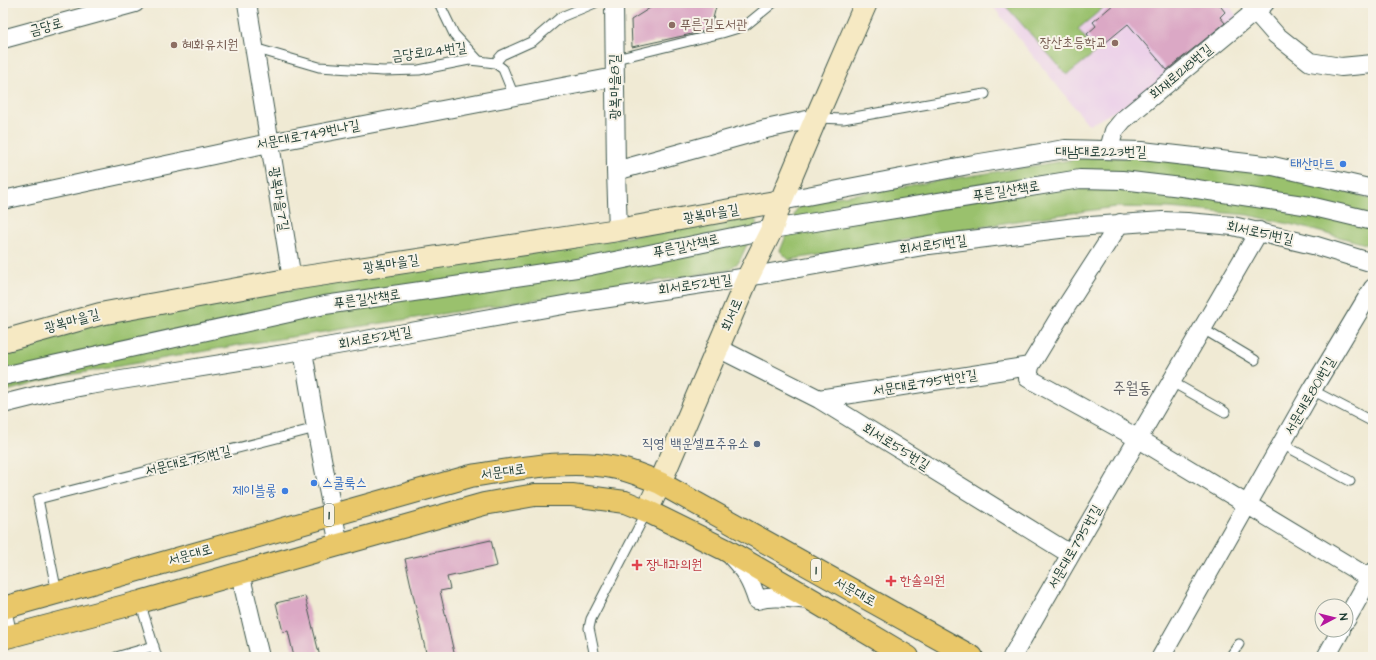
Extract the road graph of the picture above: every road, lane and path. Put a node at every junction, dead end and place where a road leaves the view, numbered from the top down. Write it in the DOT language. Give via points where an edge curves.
graph roads {
  1 [pos="135,3"];
  2 [pos="246,3"];
  3 [pos="439,3"];
  4 [pos="595,3"];
  5 [pos="614,3"];
  6 [pos="773,3"];
  7 [pos="866,3"];
  8 [pos="1256,6"];
  9 [pos="3,39"];
  10 [pos="254,48"];
  11 [pos="616,59"];
  12 [pos="479,61"];
  13 [pos="495,63"];
  14 [pos="1373,64"];
  15 [pos="615,77"];
  16 [pos="985,94"];
  17 [pos="514,96"];
  18 [pos="816,118"];
  19 [pos="270,142"];
  20 [pos="1109,149"];
  21 [pos="616,170"];
  22 [pos="1373,189"];
  23 [pos="3,200"];
  24 [pos="781,201"];
  25 [pos="1373,221"];
  26 [pos="1120,223"];
  27 [pos="772,229"];
  28 [pos="618,230"];
  29 [pos="1259,231"];
  30 [pos="1373,264"];
  31 [pos="748,277"];
  32 [pos="292,279"];
  33 [pos="1373,288"];
  34 [pos="1203,329"];
  35 [pos="3,341"];
  36 [pos="718,348"];
  37 [pos="303,351"];
  38 [pos="1255,360"];
  39 [pos="1030,366"];
  40 [pos="3,376"];
  41 [pos="1172,382"];
  42 [pos="1312,390"];
  43 [pos="819,399"];
  44 [pos="3,404"];
  45 [pos="1225,412"];
  46 [pos="1373,422"];
  47 [pos="316,428"];
  48 [pos="1139,439"];
  49 [pos="1282,444"];
  50 [pos="1350,481"];
  51 [pos="660,483"];
  52 [pos="1248,505"];
  53 [pos="647,511"];
  54 [pos="333,514"];
  55 [pos="339,545"];
  56 [pos="1070,554"];
  57 [pos="240,573"];
  58 [pos="1371,575"];
  59 [pos="57,593"];
  60 [pos="140,602"];
  61 [pos="1354,606"];
  62 [pos="3,608"];
  63 [pos="3,614"];
  64 [pos="5,637"];
  65 [pos="1337,638"];
  66 [pos="1239,644"];
  67 [pos="154,646"];
  68 [pos="116,657"];
  69 [pos="157,657"];
  70 [pos="260,657"];
  71 [pos="595,657"];
  72 [pos="908,657"];
  73 [pos="972,657"];
  74 [pos="1012,657"];
  75 [pos="1161,657"];
  76 [pos="1230,657"];
  77 [pos="1326,657"];
  1 -- 9 [label="street, 금당로"];
  2 -- 10 [label="street, 광복마을7길"];
  3 -- 12 [label="lane, 금당로124번길" via="454,34"];
  4 -- 13 [label="lane" via="561,18 533,41 502,55"];
  5 -- 11 [label="street, 광복마을8길"];
  6 -- 11 [label="lane" via="745,26"];
  7 -- 18 [label="street, 회서로"];
  8 -- 14 [label="street" via="1276,35 1310,62 1341,67"];
  8 -- 20 [label="street, 회재로1218번길" via="1123,120 1114,130"];
  10 -- 12 [label="lane, 금당로124번길" via="319,67 383,71 419,70 469,60"];
  10 -- 19 [label="street, 광복마을7길"];
  11 -- 15 [label="street, 광복마을8길"];
  12 -- 13 [label="lane, 금당로124번길"];
  13 -- 17 [label="lane" via="504,69"];
  15 -- 17 [label="street, 서문대로749번나길"];
  15 -- 21 [label="street, 광복마을8길"];
  16 -- 18 [label="lane" via="843,119"];
  17 -- 19 [label="street, 서문대로749번나길"];
  18 -- 21 [label="street"];
  18 -- 24 [label="street, 회서로"];
  19 -- 23 [label="street, 서문대로749번나길"];
  19 -- 32 [label="street, 광복마을7길"];
  20 -- 22 [label="street, 대남대로223번길" via="1142,150 1273,166"];
  20 -- 24 [label="street, 대남대로223번길" via="1065,149"];
  21 -- 28 [label="street, 광복마을8길"];
  24 -- 27 [label="street, 회서로"];
  24 -- 28 [label="street, 광복마을길"];
  25 -- 27 [label="street, 푸른길산책로" via="1310,206 1190,188 1122,180 1080,179"];
  26 -- 29 [label="street, 회서로51번길" via="1187,222"];
  26 -- 31 [label="street, 회서로51번길" via="928,245"];
  26 -- 39 [label="street"];
  27 -- 31 [label="street, 회서로"];
  27 -- 40 [label="street, 푸른길산책로" via="590,266 325,305"];
  28 -- 32 [label="street, 광복마을길"];
  29 -- 30 [label="street, 회서로51번길"];
  29 -- 34 [label="street, 서문대로795번길"];
  31 -- 36 [label="street, 회서로"];
  31 -- 37 [label="street, 회서로52번길" via="570,304"];
  32 -- 35 [label="street, 광복마을길" via="100,314"];
  33 -- 42 [label="street, 서문대로801번길"];
  34 -- 38 [label="lane"];
  34 -- 41 [label="street, 서문대로795번길"];
  36 -- 43 [label="street, 회서로55번길"];
  36 -- 51 [label="street, 회서로"];
  37 -- 44 [label="street, 회서로52번길" via="90,385"];
  37 -- 47 [label="street"];
  39 -- 43 [label="street, 서문대로795번안길"];
  39 -- 48 [label="street" via="1028,378"];
  41 -- 45 [label="lane"];
  41 -- 48 [label="street, 서문대로795번길"];
  42 -- 46 [label="lane"];
  42 -- 49 [label="street, 서문대로801번길"];
  43 -- 56 [label="street, 회서로55번길"];
  47 -- 54 [label="street"];
  47 -- 59 [label="lane, 서문대로751번길" via="38,499"];
  48 -- 52 [label="street"];
  48 -- 56 [label="street, 서문대로795번길"];
  49 -- 50 [label="lane"];
  49 -- 52 [label="street, 서문대로801번길"];
  51 -- 53 [label="street, 회서로"];
  51 -- 54 [label="main road, 서문대로 / 1" via="617,468 595,465 531,467 470,476"];
  51 -- 73 [label="main road, 서문대로 / 1"];
  52 -- 58 [label="street"];
  52 -- 75 [label="street, 서문대로801번길"];
  53 -- 55 [label="main road, 서문대로 / 1" via="625,502 572,495 535,495 484,504"];
  53 -- 71 [label="lane" via="591,619 589,628"];
  53 -- 72 [label="main road, 서문대로 / 1" via="726,550"];
  54 -- 55 [label="street"];
  54 -- 59 [label="main road, 서문대로 / 1"];
  55 -- 57 [label="main road, 서문대로 / 1"];
  56 -- 74 [label="street, 서문대로795번길"];
  57 -- 60 [label="main road, 서문대로 / 1"];
  57 -- 70 [label="street"];
  58 -- 61 [label="street"];
  59 -- 62 [label="main road, 서문대로 / 1"];
  60 -- 64 [label="main road, 서문대로 / 1"];
  60 -- 67 [label="lane"];
  63 -- 64 [label="street"];
  65 -- 77 [label="street"];
  66 -- 76 [label="lane"];
  67 -- 68 [label="lane"];
  67 -- 69 [label="lane"];
}
